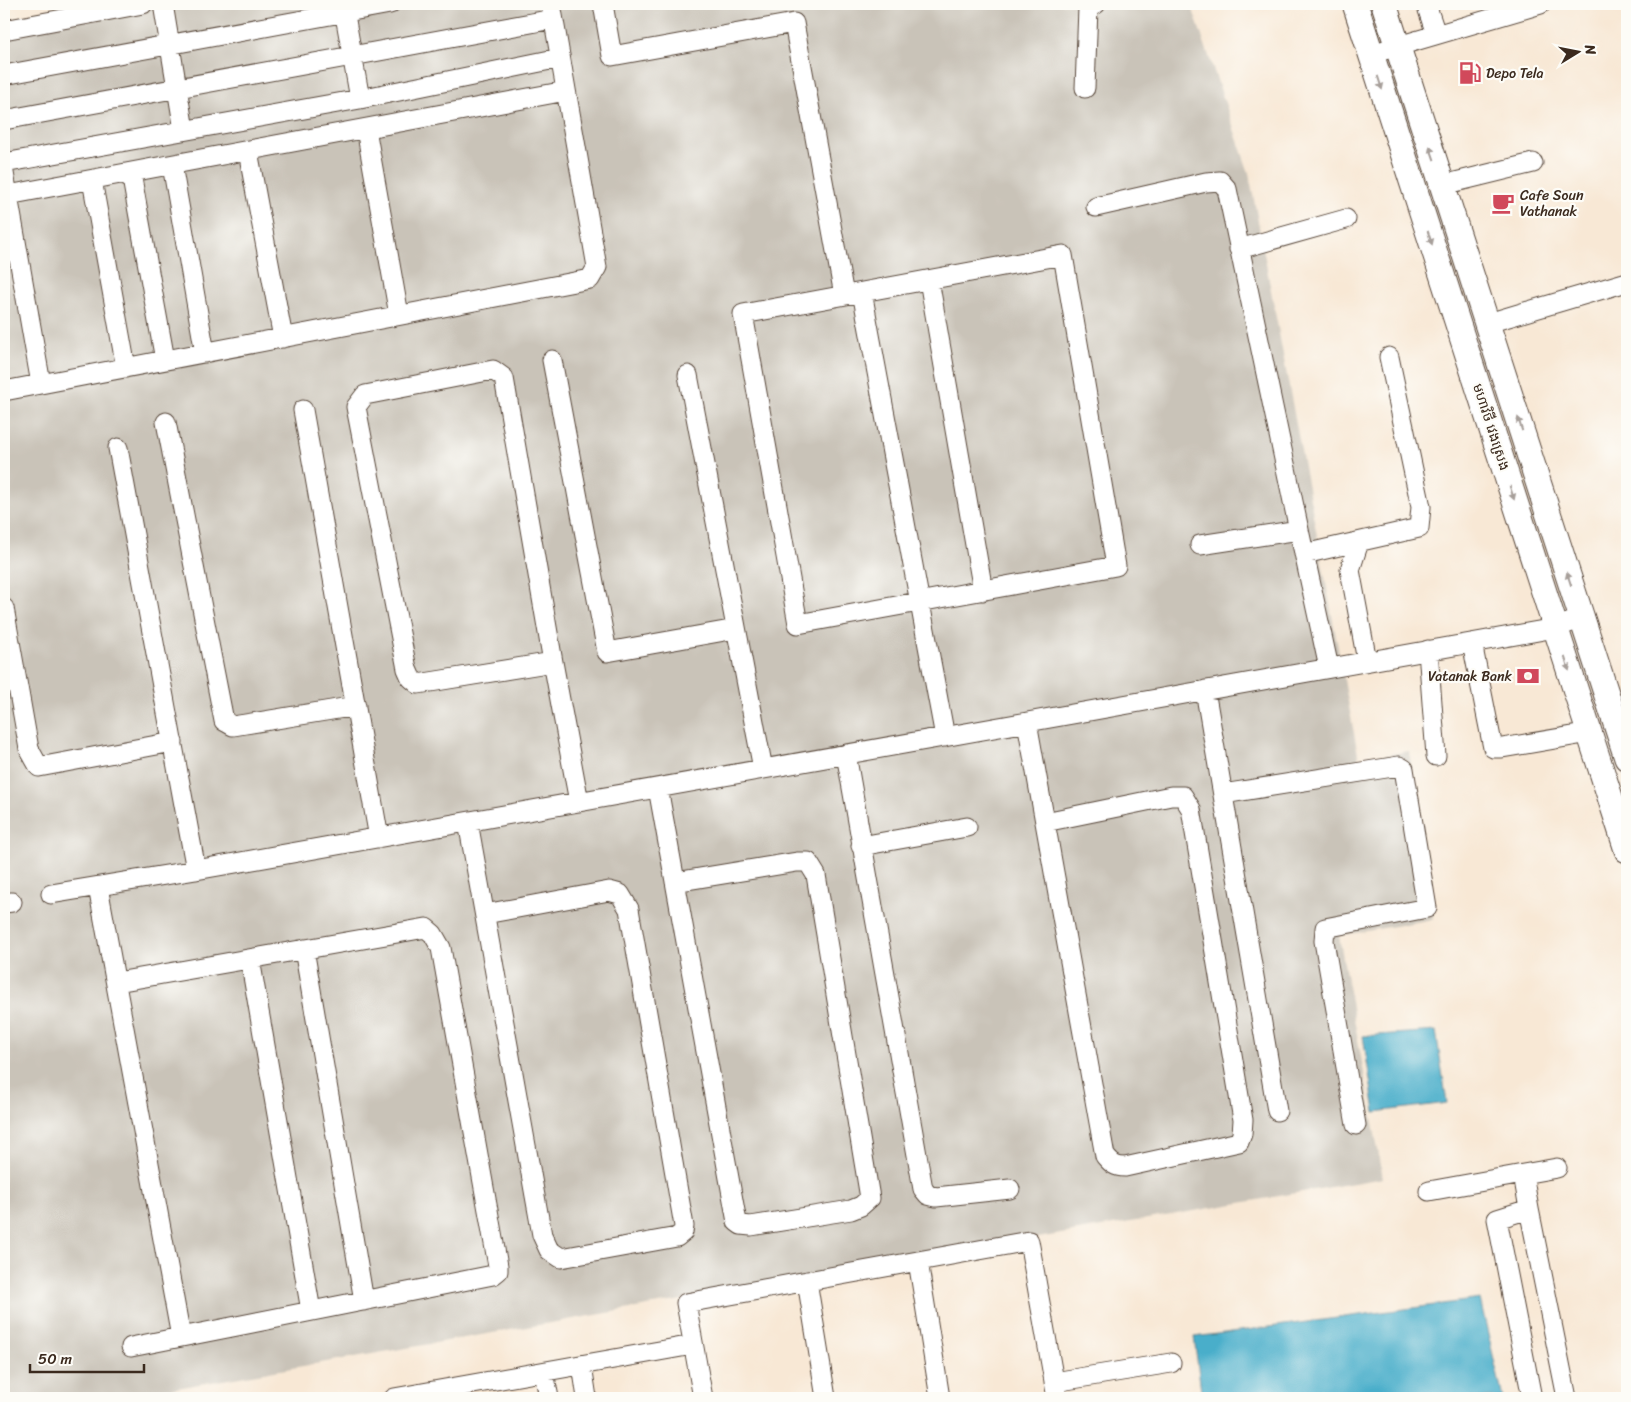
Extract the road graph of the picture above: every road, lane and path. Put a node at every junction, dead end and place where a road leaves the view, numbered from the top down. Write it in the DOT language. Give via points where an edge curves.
graph roads {
  1 [pos="144,4"];
  2 [pos="163,4"];
  3 [pos="390,4"];
  4 [pos="603,4"];
  5 [pos="1096,4"];
  6 [pos="1354,4"];
  7 [pos="1384,4"];
  8 [pos="1426,4"];
  9 [pos="1541,4"];
  10 [pos="344,8"];
  11 [pos="552,11"];
  12 [pos="4,30"];
  13 [pos="1436,34"];
  14 [pos="170,44"];
  15 [pos="1397,45"];
  16 [pos="1371,54"];
  17 [pos="352,57"];
  18 [pos="560,58"];
  19 [pos="4,75"];
  20 [pos="1085,88"];
  21 [pos="177,89"];
  22 [pos="566,91"];
  23 [pos="360,98"];
  24 [pos="4,120"];
  25 [pos="366,129"];
  26 [pos="184,130"];
  27 [pos="248,151"];
  28 [pos="4,163"];
  29 [pos="1533,163"];
  30 [pos="172,165"];
  31 [pos="131,173"];
  32 [pos="4,174"];
  33 [pos="92,180"];
  34 [pos="1443,185"];
  35 [pos="8,195"];
  36 [pos="1096,207"];
  37 [pos="1346,219"];
  38 [pos="1239,249"];
  39 [pos="928,280"];
  40 [pos="1626,286"];
  41 [pos="853,294"];
  42 [pos="399,316"];
  43 [pos="1488,323"];
  44 [pos="283,338"];
  45 [pos="205,353"];
  46 [pos="1389,357"];
  47 [pos="165,360"];
  48 [pos="552,360"];
  49 [pos="126,368"];
  50 [pos="688,375"];
  51 [pos="41,384"];
  52 [pos="4,391"];
  53 [pos="303,410"];
  54 [pos="166,422"];
  55 [pos="118,448"];
  56 [pos="1299,530"];
  57 [pos="1359,542"];
  58 [pos="1200,545"];
  59 [pos="1304,554"];
  60 [pos="982,591"];
  61 [pos="920,602"];
  62 [pos="4,608"];
  63 [pos="1582,618"];
  64 [pos="1555,628"];
  65 [pos="736,629"];
  66 [pos="1472,643"];
  67 [pos="1428,650"];
  68 [pos="1367,661"];
  69 [pos="553,662"];
  70 [pos="1330,668"];
  71 [pos="1205,690"];
  72 [pos="356,706"];
  73 [pos="1027,722"];
  74 [pos="1590,733"];
  75 [pos="945,737"];
  76 [pos="173,742"];
  77 [pos="846,754"];
  78 [pos="1436,756"];
  79 [pos="1627,758"];
  80 [pos="762,769"];
  81 [pos="658,788"];
  82 [pos="1223,794"];
  83 [pos="580,802"];
  84 [pos="468,822"];
  85 [pos="1045,822"];
  86 [pos="967,828"];
  87 [pos="379,838"];
  88 [pos="861,846"];
  89 [pos="1627,850"];
  90 [pos="196,870"];
  91 [pos="675,882"];
  92 [pos="98,887"];
  93 [pos="51,894"];
  94 [pos="485,914"];
  95 [pos="304,949"];
  96 [pos="250,959"];
  97 [pos="117,982"];
  98 [pos="1277,1111"];
  99 [pos="1356,1125"];
  100 [pos="1557,1168"];
  101 [pos="1523,1174"];
  102 [pos="1010,1189"];
  103 [pos="1429,1191"];
  104 [pos="1529,1209"];
  105 [pos="918,1261"];
  106 [pos="807,1281"];
  107 [pos="364,1301"];
  108 [pos="311,1311"];
  109 [pos="181,1337"];
  110 [pos="693,1345"];
  111 [pos="131,1347"];
  112 [pos="1171,1363"];
  113 [pos="582,1365"];
  114 [pos="544,1372"];
  115 [pos="1055,1390"];
  116 [pos="432,1395"];
  117 [pos="394,1398"];
  118 [pos="549,1398"];
  119 [pos="587,1398"];
  120 [pos="702,1398"];
  121 [pos="826,1398"];
  122 [pos="940,1398"];
  123 [pos="1532,1398"];
  124 [pos="1567,1398"];
  1 -- 12 [label="street"];
  2 -- 14 [label="street"];
  3 -- 10 [label="street"];
  4 -- 41 [label="street" via="612,56 794,23"];
  5 -- 20 [label="street" via="1088,8"];
  6 -- 16 [label="main road, មហាវិថី វេងស្រេង"];
  7 -- 15 [label="main road, មហាវិថី វេងស្រេង"];
  8 -- 13 [label="street"];
  9 -- 13 [label="street"];
  10 -- 14 [label="street"];
  10 -- 17 [label="street"];
  11 -- 17 [label="street"];
  11 -- 18 [label="street"];
  13 -- 15 [label="street"];
  14 -- 19 [label="street"];
  14 -- 21 [label="street"];
  15 -- 16 [label="street"];
  34 -- 15 [label="main road, មហាវិថី វេងស្រេង, one-way"];
  16 -- 64 [label="main road, មហាវិថី វេងស្រេង, one-way"];
  17 -- 21 [label="street"];
  17 -- 23 [label="street"];
  18 -- 22 [label="street"];
  18 -- 23 [label="street"];
  21 -- 24 [label="street"];
  21 -- 26 [label="street"];
  22 -- 25 [label="street"];
  22 -- 42 [label="street" via="597,267 590,279"];
  23 -- 26 [label="street"];
  25 -- 27 [label="street"];
  25 -- 42 [label="street"];
  26 -- 28 [label="street"];
  27 -- 30 [label="street"];
  27 -- 44 [label="street"];
  29 -- 34 [label="street"];
  30 -- 31 [label="street"];
  30 -- 45 [label="street"];
  31 -- 33 [label="street"];
  31 -- 47 [label="street"];
  32 -- 35 [label="street"];
  33 -- 35 [label="street"];
  33 -- 49 [label="street"];
  34 -- 43 [label="main road, មហាវិថី វេងស្រេង"];
  35 -- 51 [label="street"];
  36 -- 38 [label="street" via="1220,181 1227,189"];
  37 -- 38 [label="street"];
  38 -- 56 [label="street"];
  39 -- 41 [label="street"];
  39 -- 60 [label="street"];
  39 -- 60 [label="street" via="1063,255 1065,265 1116,566"];
  40 -- 43 [label="street"];
  41 -- 61 [label="street"];
  41 -- 61 [label="street" via="743,314 798,624"];
  42 -- 44 [label="street"];
  63 -- 43 [label="main road, មហាវិថី វេងស្រេង, one-way"];
  44 -- 45 [label="street"];
  45 -- 47 [label="street"];
  46 -- 57 [label="street" via="1421,507 1419,528"];
  47 -- 49 [label="street"];
  48 -- 65 [label="street" via="607,652"];
  49 -- 51 [label="street"];
  50 -- 65 [label="street"];
  51 -- 52 [label="street"];
  53 -- 72 [label="street"];
  54 -- 72 [label="street" via="224,721 233,726"];
  55 -- 76 [label="street"];
  56 -- 58 [label="street"];
  56 -- 59 [label="street"];
  57 -- 59 [label="street"];
  57 -- 68 [label="street" via="1350,570"];
  59 -- 70 [label="street"];
  60 -- 61 [label="street"];
  61 -- 75 [label="street"];
  62 -- 76 [label="street" via="29,749 39,767"];
  63 -- 64 [label="street"];
  63 -- 79 [label="main road, មហាវិថី វេងស្រេង"];
  64 -- 66 [label="street"];
  64 -- 74 [label="main road, មហាវិថី វេងស្រេង, one-way"];
  65 -- 80 [label="street"];
  66 -- 67 [label="street"];
  66 -- 74 [label="street" via="1493,748"];
  67 -- 68 [label="street"];
  67 -- 78 [label="street"];
  68 -- 70 [label="street"];
  69 -- 69 [label="street" via="418,684 411,678 356,407 365,395 493,370 504,378"];
  69 -- 83 [label="street"];
  70 -- 71 [label="street"];
  71 -- 73 [label="street"];
  71 -- 82 [label="street"];
  72 -- 87 [label="street"];
  73 -- 75 [label="street"];
  73 -- 85 [label="street"];
  74 -- 89 [label="main road, មហាវិថី វេងស្រេង"];
  75 -- 77 [label="street"];
  76 -- 90 [label="street"];
  77 -- 80 [label="street"];
  77 -- 88 [label="street"];
  80 -- 81 [label="street"];
  81 -- 83 [label="street"];
  81 -- 91 [label="street"];
  82 -- 98 [label="street"];
  82 -- 99 [label="street" via="1399,766 1404,769 1428,908 1325,928 1324,941"];
  83 -- 84 [label="street"];
  84 -- 87 [label="street"];
  84 -- 94 [label="street"];
  85 -- 85 [label="street" via="1105,1156 1118,1167 1239,1142 1243,1120 1191,809 1183,796 1171,796"];
  86 -- 88 [label="street"];
  87 -- 90 [label="street"];
  88 -- 102 [label="street" via="923,1189 928,1195 936,1196"];
  90 -- 92 [label="street"];
  91 -- 91 [label="street" via="737,1222 751,1226 861,1206 870,1198 816,875 808,862 797,862"];
  92 -- 93 [label="street"];
  92 -- 97 [label="street"];
  94 -- 94 [label="street" via="542,1235 549,1250 561,1258 678,1237 684,1226 629,909 620,894 609,891"];
  95 -- 96 [label="street"];
  95 -- 107 [label="street"];
  95 -- 107 [label="street" via="426,928 433,934 441,948 498,1266 493,1275"];
  96 -- 97 [label="street"];
  96 -- 108 [label="street"];
  97 -- 109 [label="street"];
  100 -- 101 [label="street"];
  101 -- 103 [label="street"];
  101 -- 104 [label="street"];
  104 -- 123 [label="street" via="1497,1219"];
  104 -- 124 [label="street"];
  105 -- 106 [label="street"];
  105 -- 115 [label="street" via="1029,1242"];
  105 -- 122 [label="street"];
  106 -- 110 [label="street" via="686,1304"];
  106 -- 121 [label="street"];
  107 -- 108 [label="street"];
  108 -- 109 [label="street"];
  109 -- 111 [label="street"];
  110 -- 113 [label="street"];
  110 -- 120 [label="street"];
  112 -- 115 [label="street"];
  113 -- 114 [label="street"];
  113 -- 119 [label="street"];
  114 -- 116 [label="street"];
  114 -- 118 [label="street"];
  116 -- 117 [label="street"];
}
